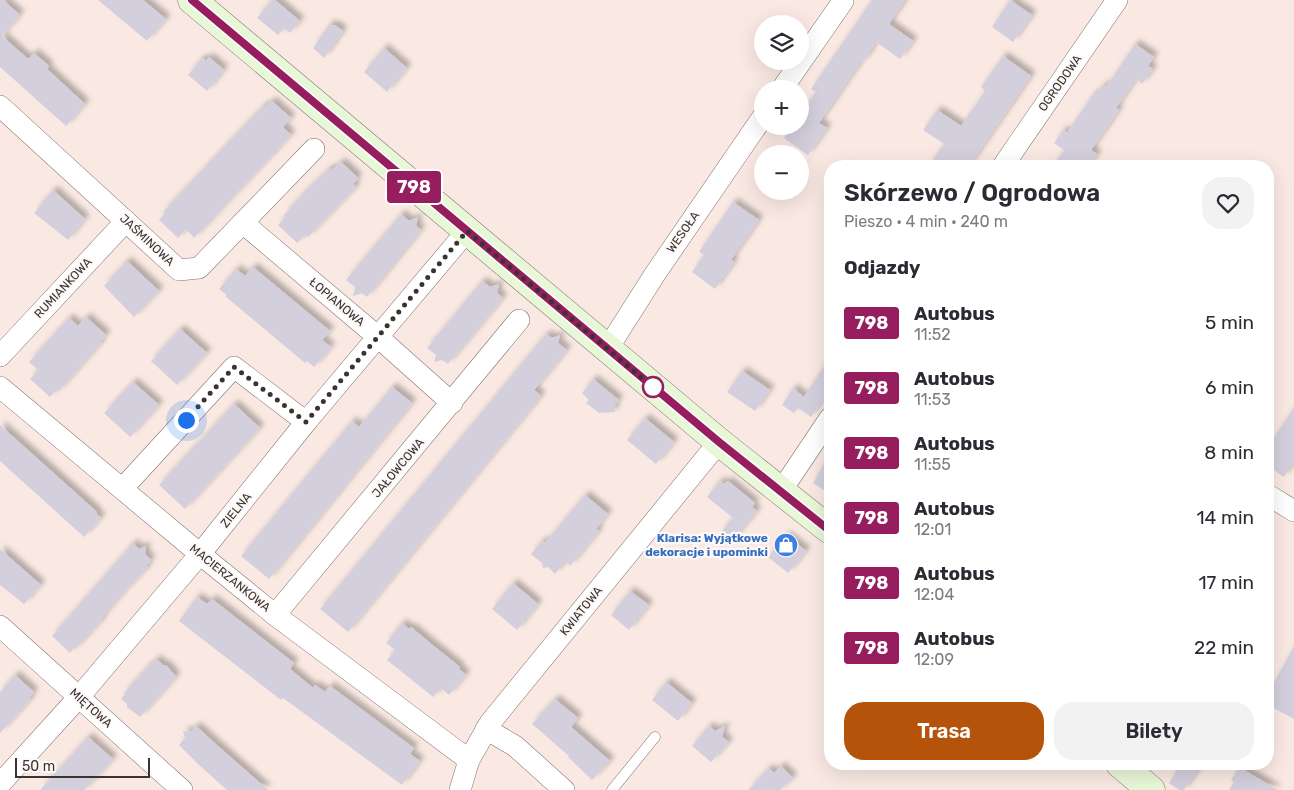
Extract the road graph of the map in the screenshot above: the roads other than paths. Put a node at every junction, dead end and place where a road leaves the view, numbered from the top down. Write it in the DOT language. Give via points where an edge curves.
graph roads {
  1 [pos="193,0"];
  2 [pos="1117,0"];
  3 [pos="843,1"];
  4 [pos="788,80"];
  5 [pos="0,106"];
  6 [pos="754,130"];
  7 [pos="314,149"];
  8 [pos="1007,160"];
  9 [pos="126,221"];
  10 [pos="243,223"];
  11 [pos="467,231"];
  12 [pos="519,320"];
  13 [pos="378,337"];
  14 [pos="608,348"];
  15 [pos="0,356"];
  16 [pos="0,387"];
  17 [pos="452,403"];
  18 [pos="306,422"];
  19 [pos="824,427"];
  20 [pos="719,442"];
  21 [pos="122,489"];
  22 [pos="781,491"];
  23 [pos="1274,499"];
  24 [pos="1294,511"];
  25 [pos="824,525"];
  26 [pos="200,554"];
  27 [pos="275,615"];
  28 [pos="0,626"];
  29 [pos="79,698"];
  30 [pos="486,729"];
  31 [pos="655,737"];
  32 [pos="469,760"];
  33 [pos="1127,770"];
  34 [pos="0,784"];
  35 [pos="182,790"];
  36 [pos="460,790"];
  37 [pos="564,790"];
  38 [pos="612,790"];
  39 [pos="1151,790"];
  1 -- 11 [label="street"];
  2 -- 8 [label="street, OGRODOWA"];
  3 -- 4 [label="street"];
  5 -- 9 [label="street, JAŚMINOWA"];
  6 -- 14 [label="street, WESOŁA"];
  7 -- 10 [label="street, JAŚMINOWA"];
  9 -- 10 [label="street, JAŚMINOWA" via="179,270 199,268"];
  9 -- 15 [label="street, RUMIANKOWA"];
  10 -- 13 [label="street, ŁOPIANOWA"];
  11 -- 13 [label="street, ZIELNA"];
  11 -- 14 [label="street"];
  12 -- 17 [label="street, JAŁOWCOWA"];
  13 -- 17 [label="street, ŁOPIANOWA"];
  13 -- 18 [label="street, ZIELNA"];
  14 -- 20 [label="street"];
  16 -- 21 [label="street, MACIERZANKOWA"];
  17 -- 27 [label="street, JAŁOWCOWA"];
  18 -- 21 [label="street" via="234,367"];
  18 -- 26 [label="street, ZIELNA"];
  19 -- 22 [label="street"];
  20 -- 22 [label="street"];
  20 -- 30 [label="street, KWIATOWA"];
  21 -- 26 [label="street, MACIERZANKOWA"];
  22 -- 25 [label="street"];
  23 -- 24 [label="street"];
  26 -- 27 [label="street, MACIERZANKOWA"];
  26 -- 29 [label="street, ZIELNA"];
  27 -- 32 [label="street, MACIERZANKOWA"];
  28 -- 29 [label="street, MIĘTOWA"];
  29 -- 34 [label="street, ZIELNA"];
  29 -- 35 [label="street, MIĘTOWA"];
  30 -- 32 [label="street, KWIATOWA"];
  30 -- 37 [label="street" via="515,746"];
  31 -- 38 [label="lane"];
  32 -- 36 [label="street, KWIATOWA"];
  33 -- 39 [label="street"];
}
